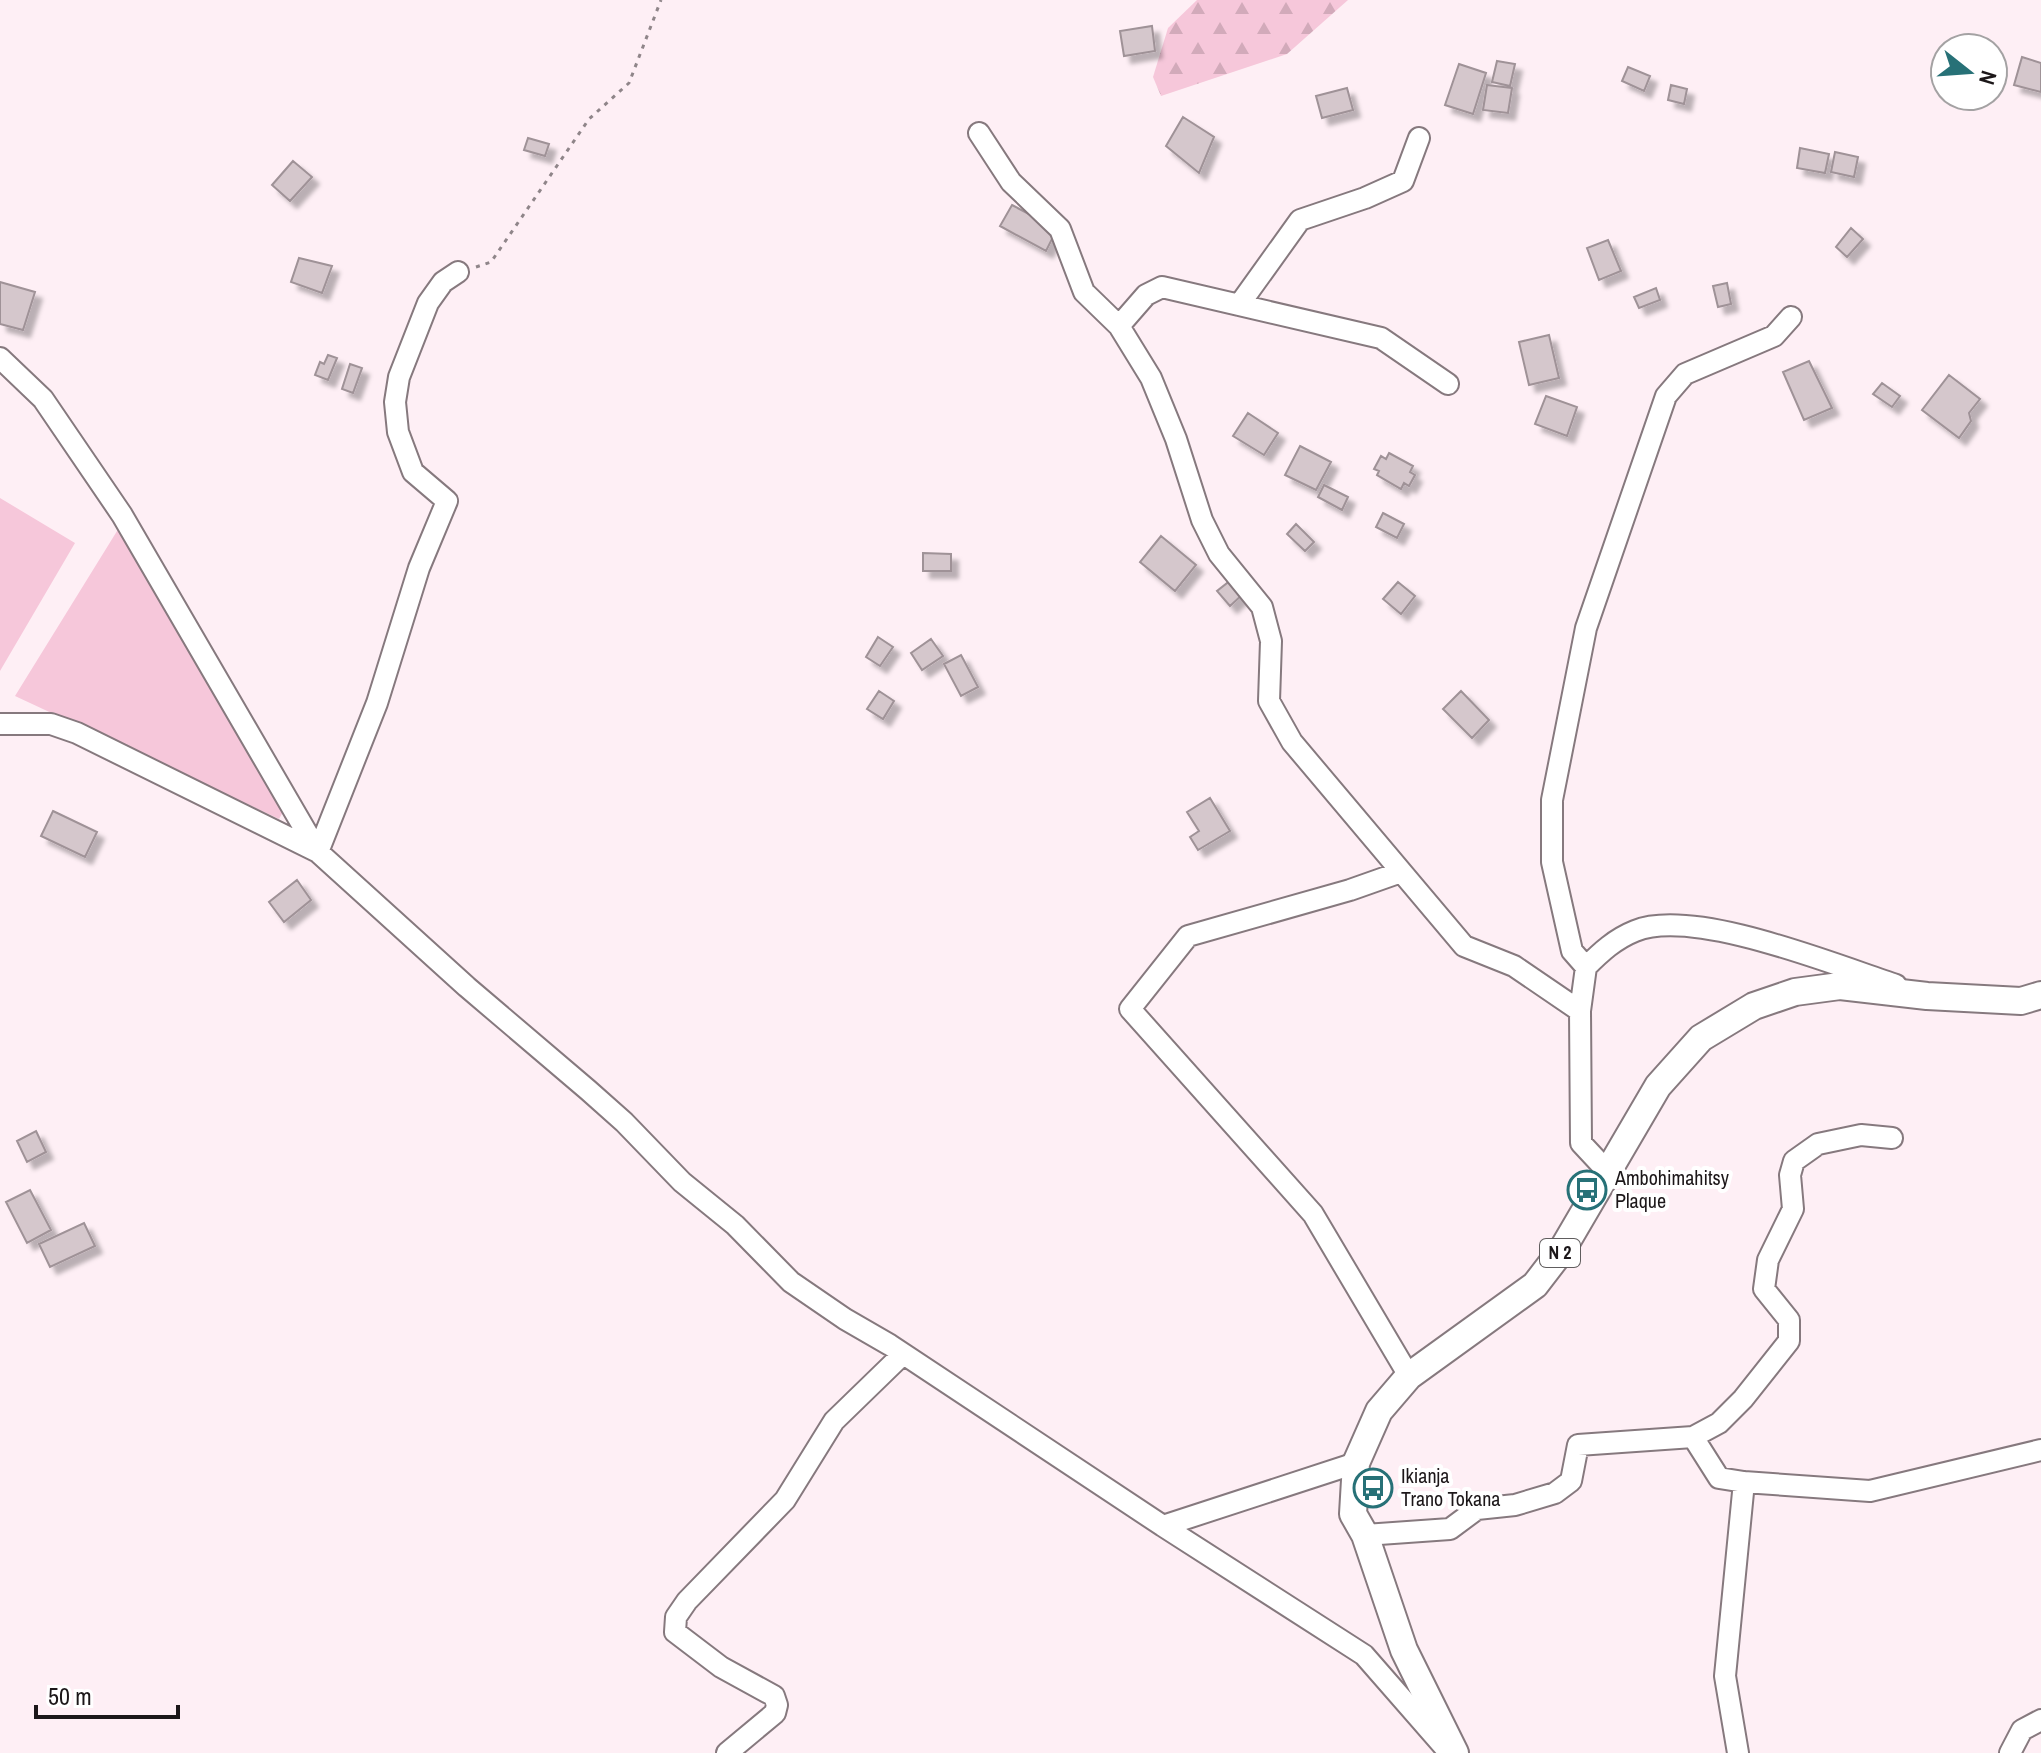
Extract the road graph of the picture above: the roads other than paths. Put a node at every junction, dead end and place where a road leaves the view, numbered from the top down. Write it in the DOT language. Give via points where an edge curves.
graph roads {
  1 [pos="979,133"];
  2 [pos="1419,138"];
  3 [pos="458,272"];
  4 [pos="1239,305"];
  5 [pos="1791,317"];
  6 [pos="1119,326"];
  7 [pos="0,358"];
  8 [pos="1448,384"];
  9 [pos="0,724"];
  10 [pos="318,852"];
  11 [pos="1401,872"];
  12 [pos="1586,967"];
  13 [pos="2041,995"];
  14 [pos="1927,996"];
  15 [pos="1580,1011"];
  16 [pos="1892,1138"];
  17 [pos="1608,1172"];
  18 [pos="903,1354"];
  19 [pos="1409,1376"];
  20 [pos="1693,1437"];
  21 [pos="2041,1450"];
  22 [pos="1356,1463"];
  23 [pos="1744,1482"];
  24 [pos="1163,1526"];
  25 [pos="1365,1535"];
  26 [pos="2041,1720"];
  27 [pos="727,1753"];
  28 [pos="1452,1753"];
  29 [pos="1738,1753"];
  30 [pos="2010,1753"];
  1 -- 6 [label="street" via="1011,182 1060,229 1084,292"];
  2 -- 4 [label="street" via="1403,181 1300,220"];
  3 -- 10 [label="street" via="428,303 399,377 395,402 398,432 413,472 447,501"];
  4 -- 6 [label="street" via="1162,287 1146,295"];
  4 -- 8 [label="street" via="1381,338"];
  5 -- 12 [label="street" via="1774,336 1685,374 1666,396 1586,628 1552,800 1552,862 1572,951"];
  6 -- 11 [label="street" via="1151,378 1219,554 1262,607 1271,641 1269,701 1292,742"];
  7 -- 10 [label="street" via="43,399 122,515"];
  9 -- 10 [label="street" via="51,724 77,733"];
  10 -- 18 [label="street" via="624,1122 791,1282"];
  11 -- 15 [label="street" via="1464,946 1514,966"];
  11 -- 19 [label="street" via="1188,936 1130,1009 1313,1214"];
  12 -- 14 [label="street" via="1606,947 1637,930 1671,924 1727,931"];
  12 -- 15 [label="street"];
  13 -- 14 [label="main road, N 2" via="2021,1001"];
  14 -- 17 [label="main road, N 2" via="1840,986 1795,992 1754,1006 1701,1038 1658,1086"];
  15 -- 17 [label="street" via="1581,1143"];
  16 -- 20 [label="street" via="1861,1135 1818,1144 1794,1161 1793,1209 1768,1260 1764,1289 1789,1320 1789,1341 1719,1423"];
  17 -- 19 [label="main road, N 2" via="1535,1285"];
  18 -- 24 [label="street"];
  18 -- 27 [label="street" via="834,1421 785,1500 676,1617 675,1632 776,1700 775,1713"];
  19 -- 22 [label="main road, N 2" via="1379,1411"];
  20 -- 23 [label="street" via="1719,1478"];
  20 -- 25 [label="street" via="1578,1445 1571,1481 1555,1493 1477,1509 1450,1529"];
  21 -- 23 [label="street" via="1870,1491"];
  22 -- 24 [label="street"];
  22 -- 25 [label="main road, N 2" via="1353,1514"];
  23 -- 29 [label="street" via="1725,1676"];
  24 -- 28 [label="street" via="1364,1655"];
  25 -- 28 [label="main road, N 2" via="1404,1650"];
  26 -- 30 [label="street" via="2022,1730"];
}
